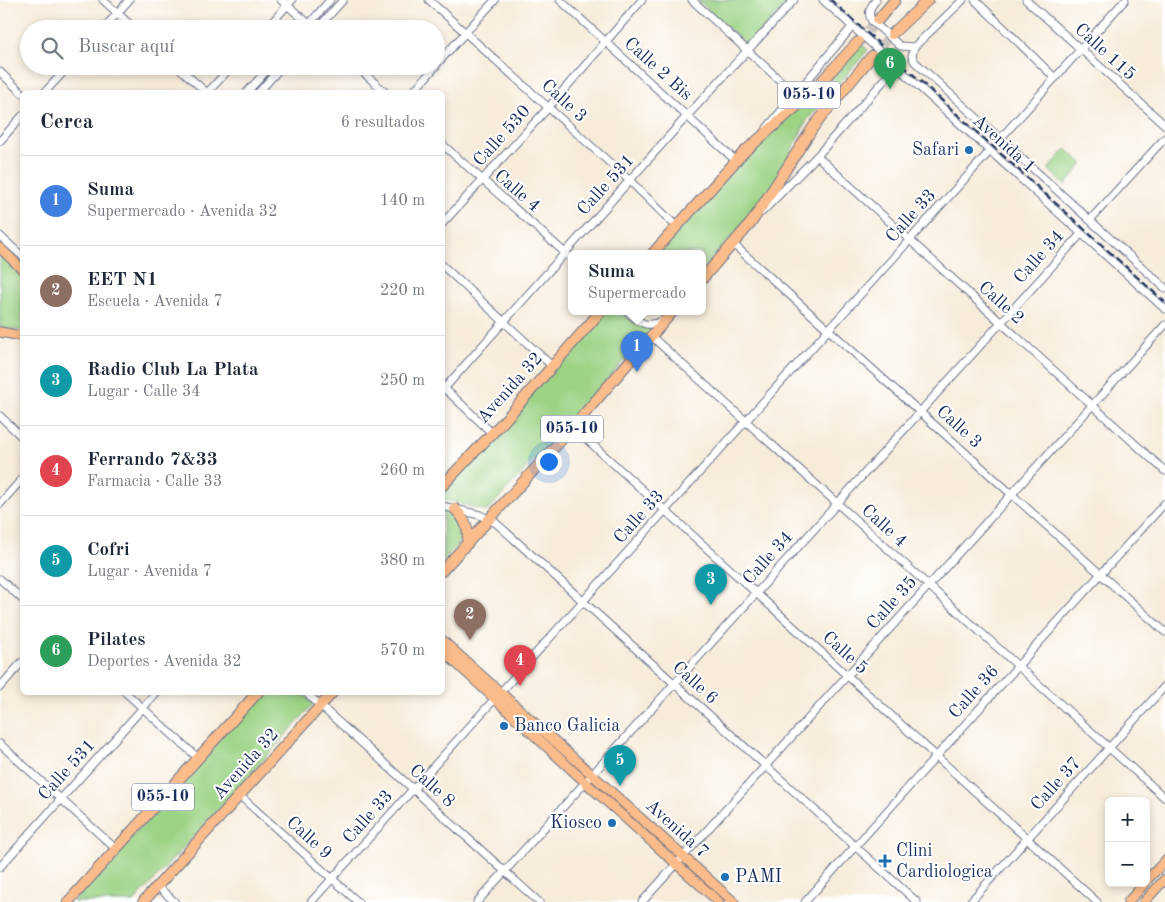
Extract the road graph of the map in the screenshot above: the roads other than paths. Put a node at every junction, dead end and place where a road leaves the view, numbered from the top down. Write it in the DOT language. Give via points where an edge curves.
graph roads {
  1 [pos="103,0"];
  2 [pos="130,0"];
  3 [pos="280,0"];
  4 [pos="330,0"];
  5 [pos="343,0"];
  6 [pos="429,0"];
  7 [pos="495,0"];
  8 [pos="560,0"];
  9 [pos="642,0"];
  10 [pos="692,0"];
  11 [pos="794,0"];
  12 [pos="823,0"];
  13 [pos="876,0"];
  14 [pos="896,0"];
  15 [pos="928,0"];
  16 [pos="962,0"];
  17 [pos="976,0"];
  18 [pos="1026,0"];
  19 [pos="1125,0"];
  20 [pos="289,3"];
  21 [pos="118,13"];
  22 [pos="111,20"];
  23 [pos="126,20"];
  24 [pos="274,20"];
  25 [pos="305,20"];
  26 [pos="316,20"];
  27 [pos="319,20"];
  28 [pos="878,20"];
  29 [pos="852,27"];
  30 [pos="465,32"];
  31 [pos="892,34"];
  32 [pos="604,42"];
  33 [pos="858,42"];
  34 [pos="914,47"];
  35 [pos="1080,49"];
  36 [pos="748,50"];
  37 [pos="445,55"];
  38 [pos="872,56"];
  39 [pos="896,67"];
  40 [pos="0,72"];
  41 [pos="60,75"];
  42 [pos="187,75"];
  43 [pos="223,75"];
  44 [pos="263,75"];
  45 [pos="274,75"];
  46 [pos="366,75"];
  47 [pos="428,75"];
  48 [pos="1055,78"];
  49 [pos="46,90"];
  50 [pos="205,90"];
  51 [pos="209,90"];
  52 [pos="250,90"];
  53 [pos="261,90"];
  54 [pos="383,90"];
  55 [pos="415,90"];
  56 [pos="20,91"];
  57 [pos="796,94"];
  58 [pos="548,108"];
  59 [pos="688,116"];
  60 [pos="20,118"];
  61 [pos="1165,125"];
  62 [pos="1165,138"];
  63 [pos="1000,139"];
  64 [pos="0,141"];
  65 [pos="754,142"];
  66 [pos="445,147"];
  67 [pos="990,151"];
  68 [pos="817,156"];
  69 [pos="736,161"];
  70 [pos="482,180"];
  71 [pos="630,181"];
  72 [pos="1090,220"];
  73 [pos="445,221"];
  74 [pos="751,223"];
  75 [pos="677,226"];
  76 [pos="1081,234"];
  77 [pos="0,236"];
  78 [pos="909,241"];
  79 [pos="733,244"];
  80 [pos="0,248"];
  81 [pos="570,250"];
  82 [pos="655,250"];
  83 [pos="568,252"];
  84 [pos="20,254"];
  85 [pos="566,254"];
  86 [pos="20,267"];
  87 [pos="445,268"];
  88 [pos="706,274"];
  89 [pos="1165,288"];
  90 [pos="1165,309"];
  91 [pos="597,315"];
  92 [pos="632,315"];
  93 [pos="668,315"];
  94 [pos="669,315"];
  95 [pos="505,323"];
  96 [pos="1000,323"];
  97 [pos="1165,324"];
  98 [pos="828,330"];
  99 [pos="0,332"];
  100 [pos="20,336"];
  101 [pos="651,336"];
  102 [pos="552,366"];
  103 [pos="445,387"];
  104 [pos="445,391"];
  105 [pos="1092,405"];
  106 [pos="920,412"];
  107 [pos="0,416"];
  108 [pos="746,421"];
  109 [pos="574,427"];
  110 [pos="492,433"];
  111 [pos="20,435"];
  112 [pos="1165,471"];
  113 [pos="20,481"];
  114 [pos="445,483"];
  115 [pos="1011,494"];
  116 [pos="837,503"];
  117 [pos="1165,503"];
  118 [pos="0,504"];
  119 [pos="445,507"];
  120 [pos="455,509"];
  121 [pos="665,510"];
  122 [pos="490,519"];
  123 [pos="467,544"];
  124 [pos="445,568"];
  125 [pos="1100,574"];
  126 [pos="0,579"];
  127 [pos="0,585"];
  128 [pos="928,586"];
  129 [pos="10,587"];
  130 [pos="20,590"];
  131 [pos="756,593"];
  132 [pos="20,597"];
  133 [pos="583,602"];
  134 [pos="1165,632"];
  135 [pos="445,643"];
  136 [pos="445,652"];
  137 [pos="20,664"];
  138 [pos="1018,666"];
  139 [pos="847,675"];
  140 [pos="674,684"];
  141 [pos="1165,686"];
  142 [pos="0,687"];
  143 [pos="128,695"];
  144 [pos="155,695"];
  145 [pos="255,695"];
  146 [pos="308,695"];
  147 [pos="330,695"];
  148 [pos="498,695"];
  149 [pos="320,706"];
  150 [pos="143,709"];
  151 [pos="0,744"];
  152 [pos="1109,748"];
  153 [pos="936,756"];
  154 [pos="198,758"];
  155 [pos="765,766"];
  156 [pos="592,774"];
  157 [pos="585,782"];
  158 [pos="413,789"];
  159 [pos="240,795"];
  160 [pos="1165,798"];
  161 [pos="60,799"];
  162 [pos="1027,838"];
  163 [pos="855,846"];
  164 [pos="116,850"];
  165 [pos="680,860"];
  166 [pos="1165,861"];
  167 [pos="0,867"];
  168 [pos="504,871"];
  169 [pos="1150,877"];
  170 [pos="332,879"];
  171 [pos="1165,879"];
  172 [pos="158,886"];
  173 [pos="1141,887"];
  174 [pos="68,902"];
  175 [pos="142,902"];
  176 [pos="175,902"];
  177 [pos="311,902"];
  178 [pos="358,902"];
  179 [pos="476,902"];
  180 [pos="539,902"];
  181 [pos="642,902"];
  182 [pos="719,902"];
  183 [pos="734,902"];
  184 [pos="805,902"];
  185 [pos="917,902"];
  186 [pos="970,902"];
  187 [pos="1097,902"];
  188 [pos="1128,902"];
  189 [pos="1144,902"];
  1 -- 21 [label="street"];
  2 -- 21 [label="street"];
  3 -- 20 [label="street"];
  4 -- 26 [label="street"];
  5 -- 27 [label="street"];
  6 -- 30 [label="street, Calle 3"];
  7 -- 30 [label="street"];
  8 -- 32 [label="street, Calle 2 Bis"];
  9 -- 32 [label="street, Calle 530"];
  10 -- 36 [label="street"];
  11 -- 36 [label="street, Calle 531"];
  12 -- 29 [label="street, Avenida 1"];
  13 -- 34 [label="street" via="869,13 872,21 897,45"];
  14 -- 28 [label="highway"];
  15 -- 31 [label="highway"];
  16 -- 34 [label="street"];
  17 -- 48 [label="street"];
  18 -- 35 [label="street, Calle 115"];
  19 -- 35 [label="street"];
  20 -- 24 [label="street"];
  20 -- 25 [label="street"];
  21 -- 22 [label="street"];
  21 -- 23 [label="street"];
  29 -- 39 [label="street, Avenida 1"];
  29 -- 57 [label="street"];
  30 -- 37 [label="street"];
  30 -- 58 [label="street, Calle 3"];
  32 -- 58 [label="street, Calle 530"];
  32 -- 59 [label="street, Calle 2 Bis"];
  33 -- 65 [label="highway, 055-10" via="798,106"];
  34 -- 63 [label="street, Avenida 1" via="912,56 915,62"];
  35 -- 48 [label="street"];
  35 -- 61 [label="street, Calle 115"];
  36 -- 57 [label="street"];
  36 -- 59 [label="street, Calle 531"];
  38 -- 74 [label="highway, 055-10" via="814,126"];
  39 -- 67 [label="street, Avenida 1"];
  39 -- 68 [label="street"];
  40 -- 56 [label="street"];
  41 -- 49 [label="street"];
  42 -- 50 [label="street"];
  43 -- 51 [label="street"];
  44 -- 52 [label="street"];
  45 -- 53 [label="street"];
  46 -- 54 [label="street"];
  47 -- 55 [label="street"];
  48 -- 63 [label="street"];
  57 -- 65 [label="street"];
  58 -- 70 [label="street, Calle 530"];
  58 -- 71 [label="street, Calle 3"];
  59 -- 69 [label="street, Calle 2 Bis"];
  59 -- 71 [label="street, Calle 531"];
  60 -- 64 [label="street"];
  62 -- 72 [label="street"];
  63 -- 72 [label="street, Avenida 1"];
  65 -- 69 [label="highway, 055-10"];
  66 -- 70 [label="street, Calle 4"];
  67 -- 76 [label="street, Avenida 1"];
  67 -- 78 [label="street, Calle 33"];
  68 -- 74 [label="street"];
  68 -- 78 [label="street, Calle 2"];
  69 -- 75 [label="highway, 055-10"];
  70 -- 73 [label="street, Calle 530"];
  70 -- 85 [label="street, Calle 4"];
  71 -- 75 [label="street, Calle 3"];
  71 -- 81 [label="street, Calle 531"];
  72 -- 89 [label="street, Avenida 1"];
  74 -- 79 [label="highway, 055-10"];
  75 -- 82 [label="highway, 055-10"];
  76 -- 90 [label="street, Avenida 1"];
  76 -- 96 [label="street, Calle 34"];
  77 -- 84 [label="street"];
  78 -- 96 [label="street, Calle 2"];
  78 -- 98 [label="street, Calle 33"];
  79 -- 88 [label="highway, 055-10"];
  79 -- 98 [label="street, Calle 3"];
  80 -- 86 [label="main road"];
  83 -- 85 [label="street, Calle 531"];
  85 -- 95 [label="street, Calle 531"];
  87 -- 95 [label="street"];
  91 -- 102 [label="highway, Avenida 32 / 055-10"];
  92 -- 93 [label="street" via="647,324 656,323"];
  94 -- 101 [label="highway, 055-10"];
  95 -- 102 [label="street"];
  95 -- 103 [label="street, Calle 531"];
  96 -- 105 [label="street, Calle 2"];
  96 -- 106 [label="street, Calle 34"];
  97 -- 105 [label="street, Calle 35"];
  98 -- 106 [label="street, Calle 3"];
  98 -- 108 [label="street, Calle 33"];
  99 -- 100 [label="main road"];
  101 -- 108 [label="street, Calle 4"];
  101 -- 109 [label="highway, 055-10"];
  102 -- 110 [label="highway, Avenida 32 / 055-10"];
  104 -- 110 [label="street"];
  105 -- 112 [label="street, Calle 2"];
  105 -- 115 [label="street, Calle 35"];
  106 -- 115 [label="street, Calle 3"];
  106 -- 116 [label="street, Calle 34"];
  107 -- 111 [label="street"];
  108 -- 116 [label="street, Calle 4"];
  108 -- 121 [label="street, Calle 33"];
  109 -- 121 [label="street, Calle 5"];
  109 -- 122 [label="highway, 055-10"];
  110 -- 114 [label="highway, Avenida 32 / 055-10"];
  113 -- 118 [label="street"];
  115 -- 125 [label="street, Calle 3"];
  115 -- 128 [label="street, Calle 35"];
  116 -- 128 [label="street, Calle 4"];
  116 -- 131 [label="street, Calle 34"];
  117 -- 125 [label="street, Calle 36"];
  119 -- 120 [label="street, Calle 6"];
  120 -- 122 [label="street, Calle 6"];
  120 -- 123 [label="highway" via="467,526"];
  121 -- 131 [label="street, Calle 5"];
  121 -- 133 [label="street, Calle 33"];
  122 -- 123 [label="highway, 055-10"];
  122 -- 133 [label="street, Calle 6"];
  123 -- 124 [label="highway, 055-10"];
  125 -- 134 [label="street, Calle 3"];
  125 -- 138 [label="street, Calle 36"];
  126 -- 129 [label="street"];
  127 -- 129 [label="street"];
  128 -- 138 [label="street, Calle 4"];
  128 -- 139 [label="street, Calle 35"];
  129 -- 130 [label="street"];
  129 -- 132 [label="street"];
  131 -- 139 [label="street, Calle 5"];
  131 -- 140 [label="street, Calle 34"];
  133 -- 140 [label="street, Calle 6"];
  133 -- 148 [label="street, Calle 33"];
  135 -- 148 [label="main road, Avenida 7"];
  136 -- 148 [label="main road, Avenida 7"];
  137 -- 142 [label="street"];
  138 -- 152 [label="street, Calle 4"];
  138 -- 153 [label="street, Calle 36"];
  139 -- 153 [label="street, Calle 5"];
  139 -- 155 [label="street, Calle 35"];
  140 -- 155 [label="street, Calle 6"];
  140 -- 156 [label="street, Calle 34"];
  141 -- 152 [label="street, Calle 37"];
  143 -- 150 [label="street"];
  144 -- 150 [label="street, Calle 531"];
  145 -- 154 [label="highway, 055-10"];
  146 -- 149 [label="street, Calle 8"];
  147 -- 149 [label="highway, Avenida 32 / 055-10"];
  148 -- 156 [label="main road, Avenida 7"];
  148 -- 157 [label="main road, Avenida 7"];
  148 -- 158 [label="street, Calle 33"];
  149 -- 158 [label="street, Calle 8"];
  149 -- 159 [label="highway, Avenida 32 / 055-10"];
  150 -- 154 [label="street"];
  150 -- 161 [label="street, Calle 531"];
  151 -- 161 [label="street"];
  152 -- 160 [label="street, Calle 4"];
  152 -- 162 [label="street, Calle 37"];
  153 -- 162 [label="street, Calle 5"];
  153 -- 163 [label="street, Calle 36"];
  154 -- 164 [label="highway, 055-10"];
  155 -- 163 [label="street, Calle 6"];
  155 -- 165 [label="street, Calle 35"];
  156 -- 157 [label="street, Calle 34"];
  156 -- 165 [label="main road, Avenida 7"];
  157 -- 165 [label="main road, Avenida 7"];
  157 -- 168 [label="street, Calle 34"];
  158 -- 168 [label="street, Calle 8"];
  158 -- 170 [label="street, Calle 33"];
  159 -- 170 [label="street, Calle 9"];
  159 -- 172 [label="highway, Avenida 32 / 055-10"];
  161 -- 164 [label="street"];
  161 -- 167 [label="street, Calle 531"];
  162 -- 186 [label="street, Calle 37"];
  162 -- 187 [label="street, Calle 5"];
  163 -- 184 [label="street, Calle 36"];
  163 -- 185 [label="street, Calle 6"];
  164 -- 174 [label="highway, 055-10"];
  165 -- 181 [label="street, Calle 35"];
  165 -- 182 [label="main road, Avenida 7"];
  165 -- 183 [label="main road, Avenida 7"];
  166 -- 169 [label="main road"];
  168 -- 179 [label="street, Calle 34"];
  168 -- 180 [label="street, Calle 8"];
  170 -- 177 [label="street, Calle 33"];
  170 -- 178 [label="street, Calle 9"];
  171 -- 189 [label="main road"];
  172 -- 175 [label="highway, Avenida 32 / 055-10"];
  172 -- 176 [label="street"];
  173 -- 188 [label="main road"];
}
